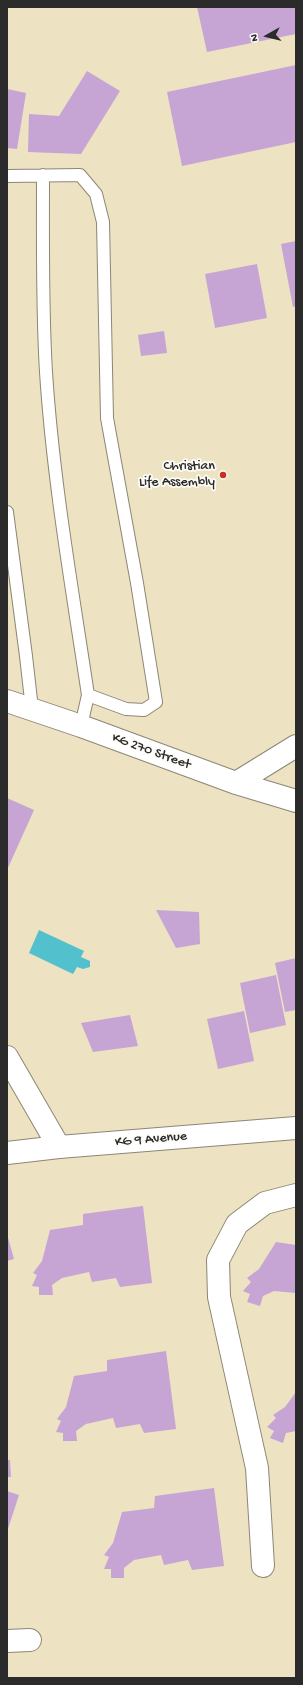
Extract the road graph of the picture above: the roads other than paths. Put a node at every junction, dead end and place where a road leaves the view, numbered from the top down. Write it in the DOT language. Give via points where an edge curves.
graph roads {
  1 [pos="7,176"];
  2 [pos="43,176"];
  3 [pos="7,512"];
  4 [pos="88,696"];
  5 [pos="7,701"];
  6 [pos="32,709"];
  7 [pos="81,726"];
  8 [pos="296,746"];
  9 [pos="236,783"];
  10 [pos="296,801"];
  11 [pos="7,1057"];
  12 [pos="296,1128"];
  13 [pos="59,1147"];
  14 [pos="7,1153"];
  15 [pos="296,1195"];
  16 [pos="263,1566"];
  17 [pos="30,1640"];
  18 [pos="7,1642"];
  1 -- 2 [label="lane"];
  2 -- 4 [label="lane" via="46,372 55,473"];
  2 -- 4 [label="lane" via="80,175 96,194 103,222 107,418 156,702 144,710 126,709"];
  3 -- 6 [label="lane"];
  4 -- 7 [label="lane"];
  5 -- 6 [label="street, KG 270 Street"];
  6 -- 7 [label="street, KG 270 Street"];
  7 -- 9 [label="street, KG 270 Street"];
  8 -- 9 [label="street"];
  9 -- 10 [label="street, KG 270 Street"];
  11 -- 13 [label="street"];
  12 -- 13 [label="street, KG 9 Avenue"];
  13 -- 14 [label="street, KG 9 Avenue"];
  15 -- 16 [label="street" via="265,1202 237,1224 218,1260 219,1297 257,1468"];
  17 -- 18 [label="street"];
}
